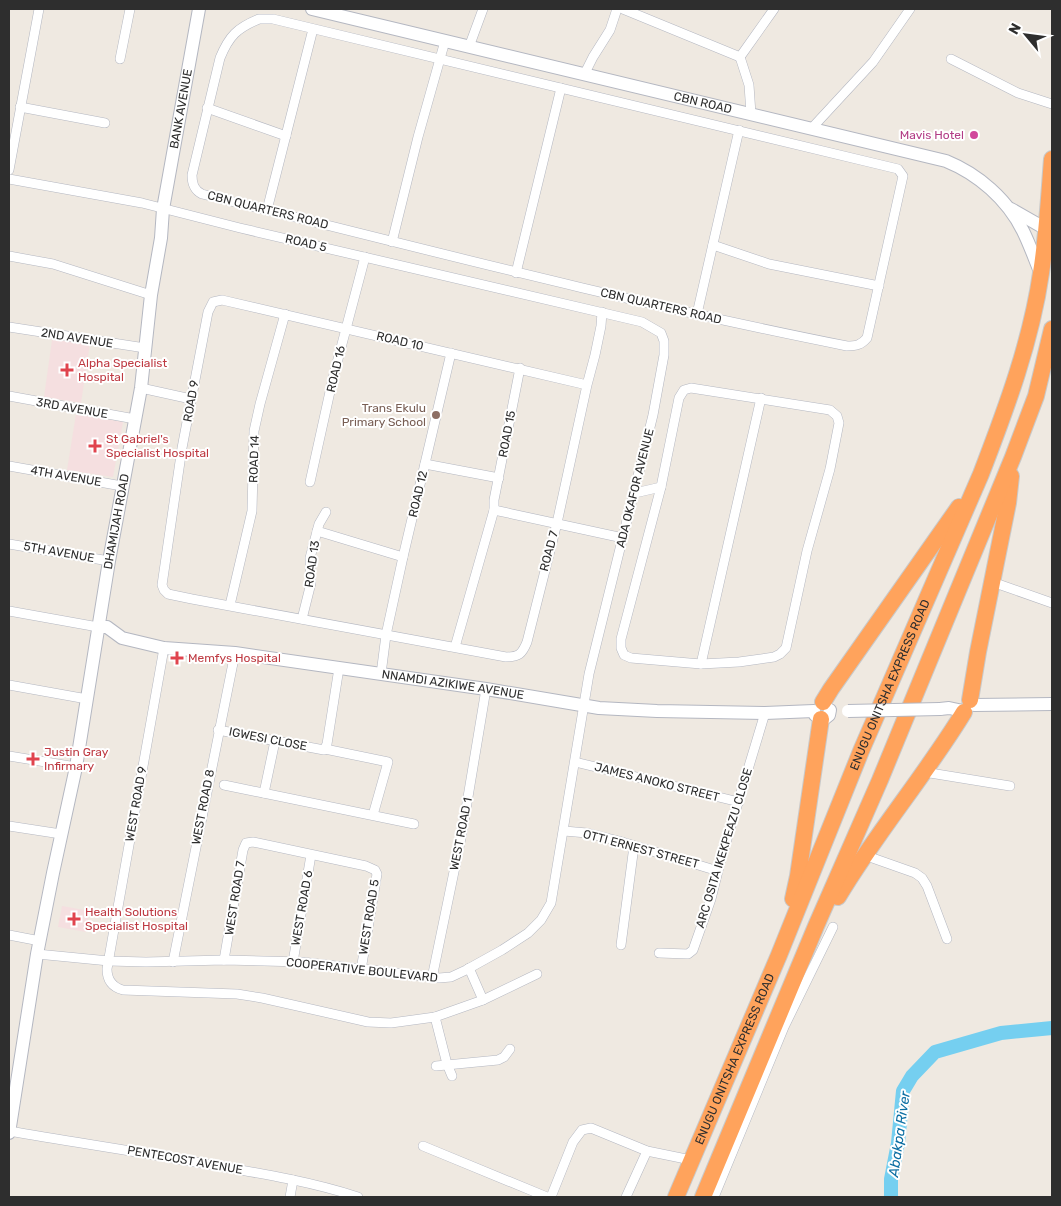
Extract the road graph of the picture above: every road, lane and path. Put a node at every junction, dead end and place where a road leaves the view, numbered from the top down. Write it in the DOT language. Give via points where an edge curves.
graph roads {
  1 [pos="39,9"];
  2 [pos="130,9"];
  3 [pos="198,9"];
  4 [pos="312,9"];
  5 [pos="483,9"];
  6 [pos="617,9"];
  7 [pos="623,9"];
  8 [pos="774,9"];
  9 [pos="910,9"];
  10 [pos="313,29"];
  11 [pos="445,41"];
  12 [pos="469,47"];
  13 [pos="740,57"];
  14 [pos="120,59"];
  15 [pos="440,59"];
  16 [pos="951,59"];
  17 [pos="584,75"];
  18 [pos="561,88"];
  19 [pos="1052,104"];
  20 [pos="20,107"];
  21 [pos="207,108"];
  22 [pos="750,114"];
  23 [pos="105,123"];
  24 [pos="811,129"];
  25 [pos="739,130"];
  26 [pos="286,136"];
  27 [pos="1052,159"];
  28 [pos="9,170"];
  29 [pos="9,179"];
  30 [pos="1007,206"];
  31 [pos="163,208"];
  32 [pos="267,210"];
  33 [pos="1046,229"];
  34 [pos="392,242"];
  35 [pos="713,245"];
  36 [pos="9,256"];
  37 [pos="365,257"];
  38 [pos="516,273"];
  39 [pos="1041,274"];
  40 [pos="879,286"];
  41 [pos="151,294"];
  42 [pos="213,302"];
  43 [pos="602,312"];
  44 [pos="286,314"];
  45 [pos="697,314"];
  46 [pos="9,327"];
  47 [pos="346,328"];
  48 [pos="1051,335"];
  49 [pos="145,348"];
  50 [pos="451,353"];
  51 [pos="520,368"];
  52 [pos="587,385"];
  53 [pos="141,388"];
  54 [pos="9,396"];
  55 [pos="191,398"];
  56 [pos="761,398"];
  57 [pos="134,419"];
  58 [pos="1013,457"];
  59 [pos="425,464"];
  60 [pos="9,466"];
  61 [pos="981,474"];
  62 [pos="499,478"];
  63 [pos="310,482"];
  64 [pos="122,486"];
  65 [pos="661,487"];
  66 [pos="635,493"];
  67 [pos="494,510"];
  68 [pos="326,512"];
  69 [pos="557,523"];
  70 [pos="317,531"];
  71 [pos="623,538"];
  72 [pos="9,544"];
  73 [pos="403,557"];
  74 [pos="109,560"];
  75 [pos="998,584"];
  76 [pos="164,590"];
  77 [pos="1052,603"];
  78 [pos="230,605"];
  79 [pos="9,611"];
  80 [pos="302,619"];
  81 [pos="98,627"];
  82 [pos="386,635"];
  83 [pos="455,647"];
  84 [pos="164,648"];
  85 [pos="235,652"];
  86 [pos="701,664"];
  87 [pos="339,668"];
  88 [pos="381,674"];
  89 [pos="9,686"];
  90 [pos="486,689"];
  91 [pos="87,699"];
  92 [pos="1052,704"];
  93 [pos="584,706"];
  94 [pos="960,706"];
  95 [pos="822,710"];
  96 [pos="765,713"];
  97 [pos="218,730"];
  98 [pos="275,741"];
  99 [pos="325,748"];
  100 [pos="9,756"];
  101 [pos="575,762"];
  102 [pos="76,767"];
  103 [pos="924,772"];
  104 [pos="224,785"];
  105 [pos="1010,786"];
  106 [pos="264,793"];
  107 [pos="739,802"];
  108 [pos="373,815"];
  109 [pos="414,824"];
  110 [pos="9,826"];
  111 [pos="564,830"];
  112 [pos="61,834"];
  113 [pos="634,846"];
  114 [pos="311,855"];
  115 [pos="864,856"];
  116 [pos="718,871"];
  117 [pos="816,926"];
  118 [pos="833,927"];
  119 [pos="9,934"];
  120 [pos="947,939"];
  121 [pos="621,945"];
  122 [pos="39,948"];
  123 [pos="659,953"];
  124 [pos="779,955"];
  125 [pos="224,960"];
  126 [pos="109,961"];
  127 [pos="173,962"];
  128 [pos="293,962"];
  129 [pos="469,968"];
  130 [pos="361,970"];
  131 [pos="537,974"];
  132 [pos="432,978"];
  133 [pos="483,1000"];
  134 [pos="435,1017"];
  135 [pos="510,1049"];
  136 [pos="447,1064"];
  137 [pos="436,1066"];
  138 [pos="452,1076"];
  139 [pos="13,1085"];
  140 [pos="9,1132"];
  141 [pos="423,1146"];
  142 [pos="646,1151"];
  143 [pos="691,1160"];
  144 [pos="293,1180"];
  145 [pos="290,1197"];
  146 [pos="358,1197"];
  147 [pos="549,1197"];
  148 [pos="626,1197"];
  149 [pos="676,1197"];
  150 [pos="703,1197"];
  151 [pos="714,1197"];
  1 -- 20 [label="street"];
  2 -- 14 [label="street"];
  3 -- 31 [label="main road, BANK AVENUE"];
  4 -- 11 [label="main road, CBN ROAD"];
  5 -- 12 [label="street"];
  6 -- 17 [label="street" via="610,30"];
  7 -- 13 [label="street"];
  8 -- 13 [label="street"];
  9 -- 24 [label="street" via="873,62"];
  10 -- 15 [label="street, CBN QUARTERS ROAD"];
  10 -- 21 [label="street, CBN QUARTERS ROAD" via="273,19 259,19 234,33 220,58"];
  10 -- 26 [label="street"];
  11 -- 12 [label="main road, CBN ROAD"];
  11 -- 15 [label="street"];
  12 -- 17 [label="main road, CBN ROAD"];
  13 -- 22 [label="street" via="748,85"];
  15 -- 18 [label="street, CBN QUARTERS ROAD"];
  15 -- 34 [label="street"];
  16 -- 19 [label="street" via="1018,93"];
  17 -- 22 [label="main road, CBN ROAD"];
  18 -- 25 [label="street, CBN QUARTERS ROAD"];
  18 -- 38 [label="street"];
  20 -- 23 [label="street"];
  20 -- 28 [label="street"];
  21 -- 26 [label="street"];
  21 -- 32 [label="street, CBN QUARTERS ROAD" via="192,175 195,188 202,194"];
  22 -- 24 [label="main road, CBN ROAD"];
  24 -- 30 [label="main road, CBN ROAD" via="946,161 976,176"];
  25 -- 35 [label="street"];
  25 -- 40 [label="street, CBN QUARTERS ROAD" via="892,166 902,172"];
  26 -- 32 [label="street"];
  27 -- 33 [label="highway, ENUGU ONITSHA EXPRESS ROAD"];
  29 -- 31 [label="street, ROAD 5"];
  30 -- 33 [label="main road"];
  30 -- 39 [label="main road, CBN ROAD" via="1022,229"];
  31 -- 37 [label="street, ROAD 5"];
  31 -- 41 [label="main road, DHAMIJAH ROAD"];
  32 -- 34 [label="street, CBN QUARTERS ROAD"];
  33 -- 39 [label="highway, ENUGU ONITSHA EXPRESS ROAD"];
  34 -- 38 [label="street, CBN QUARTERS ROAD"];
  35 -- 40 [label="street" via="769,264"];
  35 -- 45 [label="street"];
  36 -- 41 [label="street" via="53,264"];
  37 -- 43 [label="street, ROAD 5"];
  37 -- 47 [label="street, ROAD 16"];
  38 -- 45 [label="street, CBN QUARTERS ROAD"];
  39 -- 61 [label="highway, ENUGU ONITSHA EXPRESS ROAD" via="1022,358"];
  40 -- 45 [label="street, CBN QUARTERS ROAD" via="867,338 855,346"];
  41 -- 49 [label="main road, DHAMIJAH ROAD"];
  42 -- 44 [label="street, ROAD 10" via="222,300"];
  42 -- 55 [label="street, ROAD 9" via="208,312"];
  43 -- 52 [label="street, ROAD 7" via="602,326"];
  43 -- 66 [label="street, ADA OKAFOR AVENUE" via="642,322 661,333 664,341 653,415"];
  44 -- 47 [label="street, ROAD 10"];
  44 -- 78 [label="street, ROAD 14" via="254,431 252,511"];
  46 -- 49 [label="street, 2ND AVENUE"];
  47 -- 50 [label="street, ROAD 10"];
  47 -- 63 [label="street, ROAD 16"];
  48 -- 58 [label="highway, ENUGU ONITSHA EXPRESS ROAD" via="1036,396"];
  49 -- 53 [label="main road, DHAMIJAH ROAD"];
  50 -- 51 [label="street, ROAD 10"];
  50 -- 59 [label="street, ROAD 12"];
  51 -- 52 [label="street, ROAD 10"];
  51 -- 62 [label="street, ROAD 15"];
  52 -- 69 [label="street, ROAD 7"];
  53 -- 55 [label="street"];
  53 -- 57 [label="main road, DHAMIJAH ROAD"];
  54 -- 57 [label="street, 3RD AVENUE"];
  55 -- 76 [label="street, ROAD 9" via="162,585"];
  56 -- 65 [label="street" via="698,388 684,390 679,398"];
  56 -- 86 [label="street"];
  56 -- 86 [label="street" via="830,410 836,416 839,423 830,469 807,552 786,648 780,654 759,660"];
  57 -- 64 [label="main road, DHAMIJAH ROAD"];
  58 -- 94 [label="highway" via="1008,503 978,652"];
  58 -- 117 [label="highway, ENUGU ONITSHA EXPRESS ROAD"];
  59 -- 62 [label="street"];
  59 -- 73 [label="street, ROAD 12"];
  60 -- 64 [label="street, 4TH AVENUE"];
  61 -- 95 [label="highway" via="831,688"];
  61 -- 124 [label="highway, ENUGU ONITSHA EXPRESS ROAD" via="861,751"];
  62 -- 67 [label="street, ROAD 15"];
  64 -- 74 [label="main road, DHAMIJAH ROAD"];
  65 -- 66 [label="street"];
  65 -- 86 [label="street" via="621,648 624,655 631,658"];
  66 -- 71 [label="street, ADA OKAFOR AVENUE"];
  67 -- 69 [label="street"];
  67 -- 83 [label="street, ROAD 15"];
  68 -- 70 [label="street, ROAD 13"];
  69 -- 71 [label="street"];
  69 -- 83 [label="street, ROAD 7" via="523,652 515,657"];
  70 -- 73 [label="street"];
  70 -- 80 [label="street, ROAD 13" via="310,558 311,584"];
  71 -- 93 [label="street, ADA OKAFOR AVENUE"];
  72 -- 74 [label="street, 5TH AVENUE"];
  73 -- 82 [label="street, ROAD 12"];
  74 -- 81 [label="main road, DHAMIJAH ROAD"];
  75 -- 77 [label="street"];
  76 -- 78 [label="street, ROAD 7" via="176,596"];
  78 -- 80 [label="street, ROAD 7"];
  79 -- 81 [label="street"];
  80 -- 82 [label="street, ROAD 7"];
  81 -- 84 [label="main road, NNAMDI AZIKIWE AVENUE" via="107,627 122,638"];
  81 -- 91 [label="main road, DHAMIJAH ROAD"];
  82 -- 83 [label="street, ROAD 7"];
  82 -- 88 [label="street, ROAD 12"];
  84 -- 85 [label="main road, NNAMDI AZIKIWE AVENUE"];
  84 -- 126 [label="street, WEST ROAD 9"];
  85 -- 87 [label="main road, NNAMDI AZIKIWE AVENUE"];
  85 -- 97 [label="street, WEST ROAD 8"];
  87 -- 88 [label="main road, NNAMDI AZIKIWE AVENUE"];
  87 -- 99 [label="street, IGWESI CLOSE"];
  88 -- 90 [label="main road, NNAMDI AZIKIWE AVENUE"];
  89 -- 91 [label="street"];
  90 -- 93 [label="main road, NNAMDI AZIKIWE AVENUE"];
  90 -- 132 [label="street, WEST ROAD 1" via="462,833"];
  91 -- 102 [label="main road, DHAMIJAH ROAD"];
  92 -- 94 [label="main road, NNAMDI AZIKIWE AVENUE"];
  93 -- 96 [label="main road, NNAMDI AZIKIWE AVENUE"];
  93 -- 101 [label="street, COOPERATIVE BOULEVARD"];
  94 -- 95 [label="main road, NNAMDI AZIKIWE AVENUE, bridge"];
  94 -- 103 [label="highway"];
  95 -- 96 [label="main road, NNAMDI AZIKIWE AVENUE"];
  95 -- 124 [label="highway" via="798,876"];
  96 -- 107 [label="street, ARC OSITA IKEKPEAZU CLOSE"];
  97 -- 98 [label="street, IGWESI CLOSE"];
  97 -- 127 [label="street, WEST ROAD 8"];
  98 -- 99 [label="street, IGWESI CLOSE"];
  98 -- 106 [label="street"];
  99 -- 108 [label="street" via="388,762"];
  100 -- 102 [label="street"];
  101 -- 107 [label="street, JAMES ANOKO STREET"];
  101 -- 111 [label="street, COOPERATIVE BOULEVARD"];
  102 -- 112 [label="main road, DHAMIJAH ROAD"];
  103 -- 105 [label="street"];
  103 -- 115 [label="highway"];
  104 -- 106 [label="street"];
  106 -- 108 [label="street"];
  107 -- 116 [label="street, ARC OSITA IKEKPEAZU CLOSE"];
  108 -- 109 [label="street"];
  110 -- 112 [label="street"];
  111 -- 113 [label="street, OTTI ERNEST STREET"];
  111 -- 129 [label="street, COOPERATIVE BOULEVARD" via="551,903 541,920 528,933"];
  112 -- 122 [label="main road, DHAMIJAH ROAD"];
  113 -- 116 [label="street, OTTI ERNEST STREET"];
  113 -- 121 [label="street"];
  114 -- 125 [label="street, WEST ROAD 7" via="256,842 246,844"];
  114 -- 128 [label="street, WEST ROAD 6"];
  114 -- 130 [label="street, WEST ROAD 5" via="370,867 377,874"];
  115 -- 117 [label="highway" via="828,914"];
  115 -- 120 [label="street" via="922,878"];
  116 -- 123 [label="street, ARC OSITA IKEKPEAZU CLOSE" via="693,950 688,954"];
  117 -- 150 [label="highway, ENUGU ONITSHA EXPRESS ROAD"];
  118 -- 151 [label="street" via="784,1027"];
  119 -- 122 [label="street, COOPERATIVE BOULEVARD"];
  122 -- 126 [label="street, COOPERATIVE BOULEVARD"];
  122 -- 139 [label="main road, DHAMIJAH ROAD"];
  124 -- 143 [label="highway, ENUGU ONITSHA EXPRESS ROAD"];
  125 -- 127 [label="street, COOPERATIVE BOULEVARD"];
  125 -- 128 [label="street, COOPERATIVE BOULEVARD"];
  126 -- 127 [label="street, COOPERATIVE BOULEVARD"];
  126 -- 134 [label="street, WEST ROAD 9" via="107,976 116,988 123,990 237,994 368,1022 391,1023"];
  128 -- 130 [label="street, COOPERATIVE BOULEVARD"];
  129 -- 132 [label="street, COOPERATIVE BOULEVARD" via="451,977"];
  129 -- 133 [label="street"];
  130 -- 132 [label="street, COOPERATIVE BOULEVARD"];
  131 -- 133 [label="street"];
  133 -- 134 [label="street"];
  134 -- 136 [label="street"];
  135 -- 136 [label="street" via="498,1060"];
  136 -- 137 [label="street"];
  136 -- 138 [label="street"];
  139 -- 140 [label="main road, DHAMIJAH ROAD"];
  140 -- 144 [label="street, PENTECOST AVENUE" via="179,1158"];
  141 -- 147 [label="street"];
  142 -- 143 [label="street"];
  142 -- 147 [label="street" via="591,1128 582,1130 573,1142"];
  142 -- 148 [label="street"];
  143 -- 149 [label="highway, ENUGU ONITSHA EXPRESS ROAD"];
  144 -- 145 [label="street"];
  144 -- 146 [label="street, PENTECOST AVENUE"];
}
